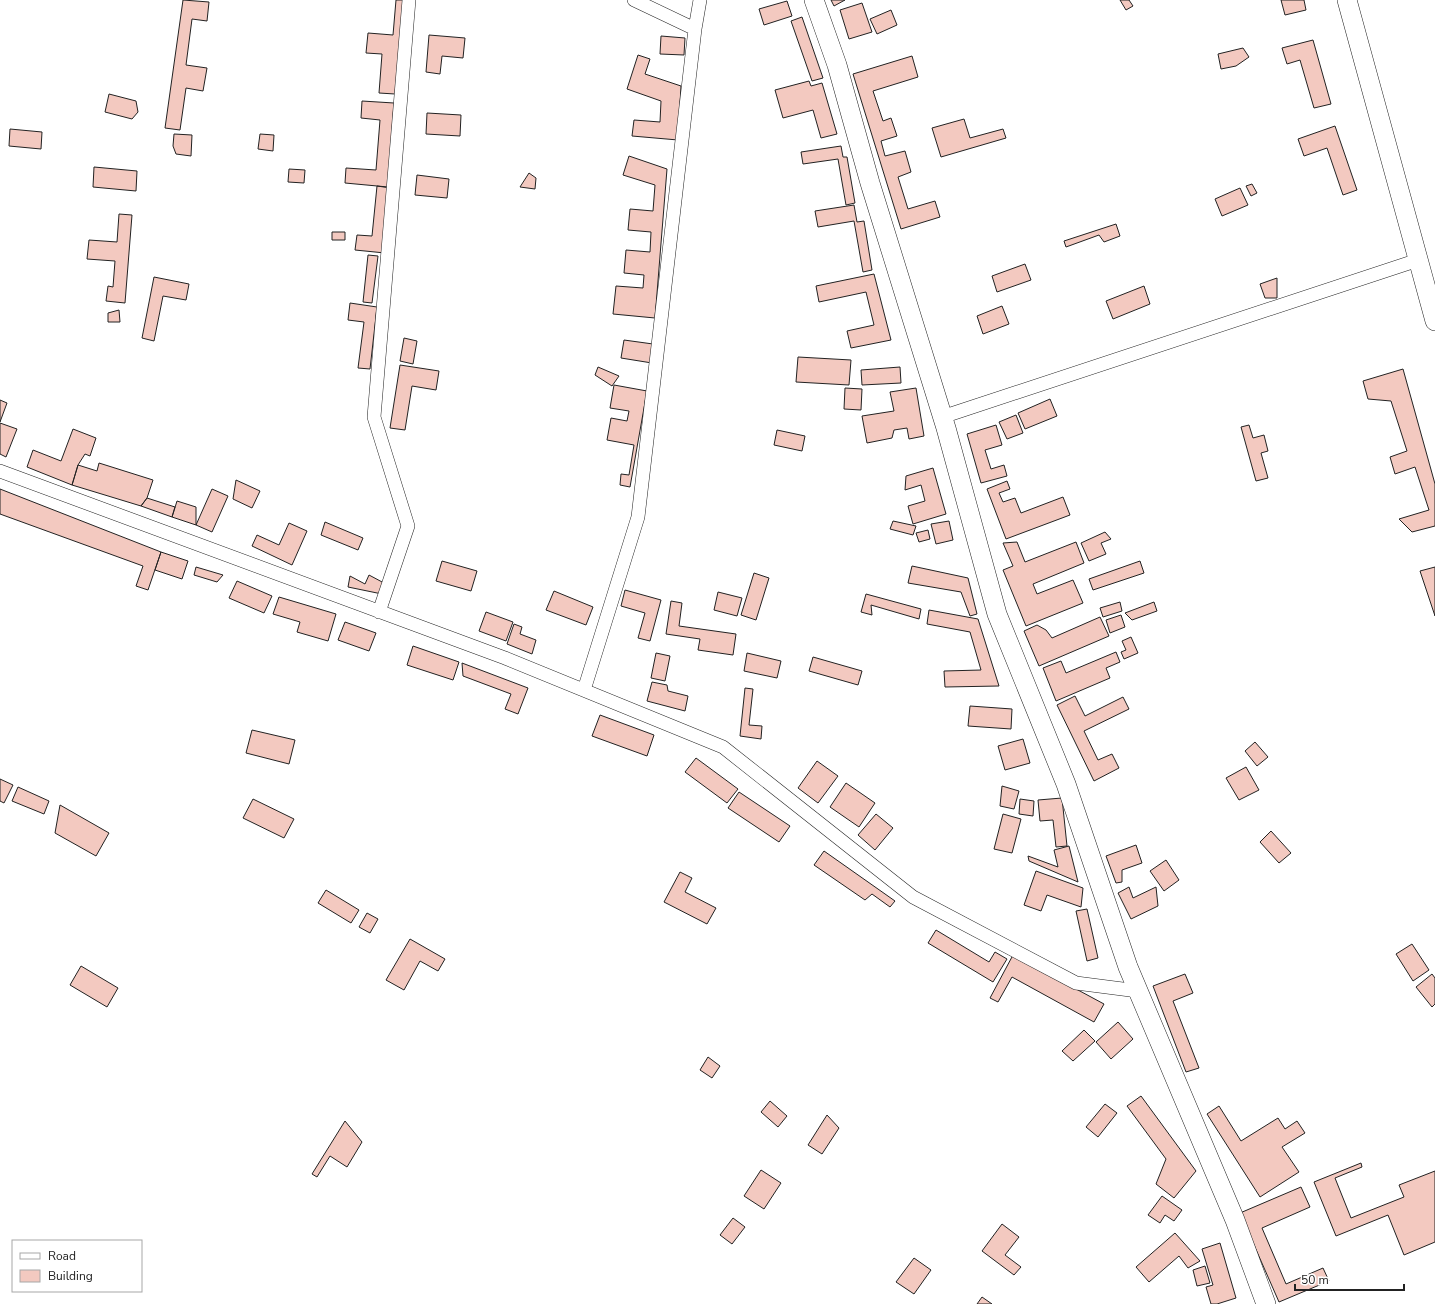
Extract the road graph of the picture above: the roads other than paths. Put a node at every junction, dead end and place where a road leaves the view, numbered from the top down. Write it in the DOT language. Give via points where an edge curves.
graph roads {
  1 [pos="409,0"];
  2 [pos="634,0"];
  3 [pos="700,0"];
  4 [pos="814,0"];
  5 [pos="1347,0"];
  6 [pos="695,29"];
  7 [pos="1418,260"];
  8 [pos="1435,321"];
  9 [pos="942,417"];
  10 [pos="0,471"];
  11 [pos="379,612"];
  12 [pos="584,690"];
  13 [pos="1138,991"];
  14 [pos="1266,1304"];
  1 -- 11 [label="street" via="374,417 408,526"];
  2 -- 6 [label="street"];
  3 -- 6 [label="street"];
  4 -- 9 [label="street" via="837,65 870,183"];
  5 -- 7 [label="street"];
  6 -- 12 [label="street" via="638,517"];
  7 -- 8 [label="street"];
  7 -- 9 [label="street"];
  9 -- 13 [label="street" via="997,614 1066,784"];
  10 -- 11 [label="street"];
  11 -- 12 [label="street"];
  12 -- 13 [label="street" via="723,747 913,897 1076,983"];
  13 -- 14 [label="street" via="1233,1214"];
}
